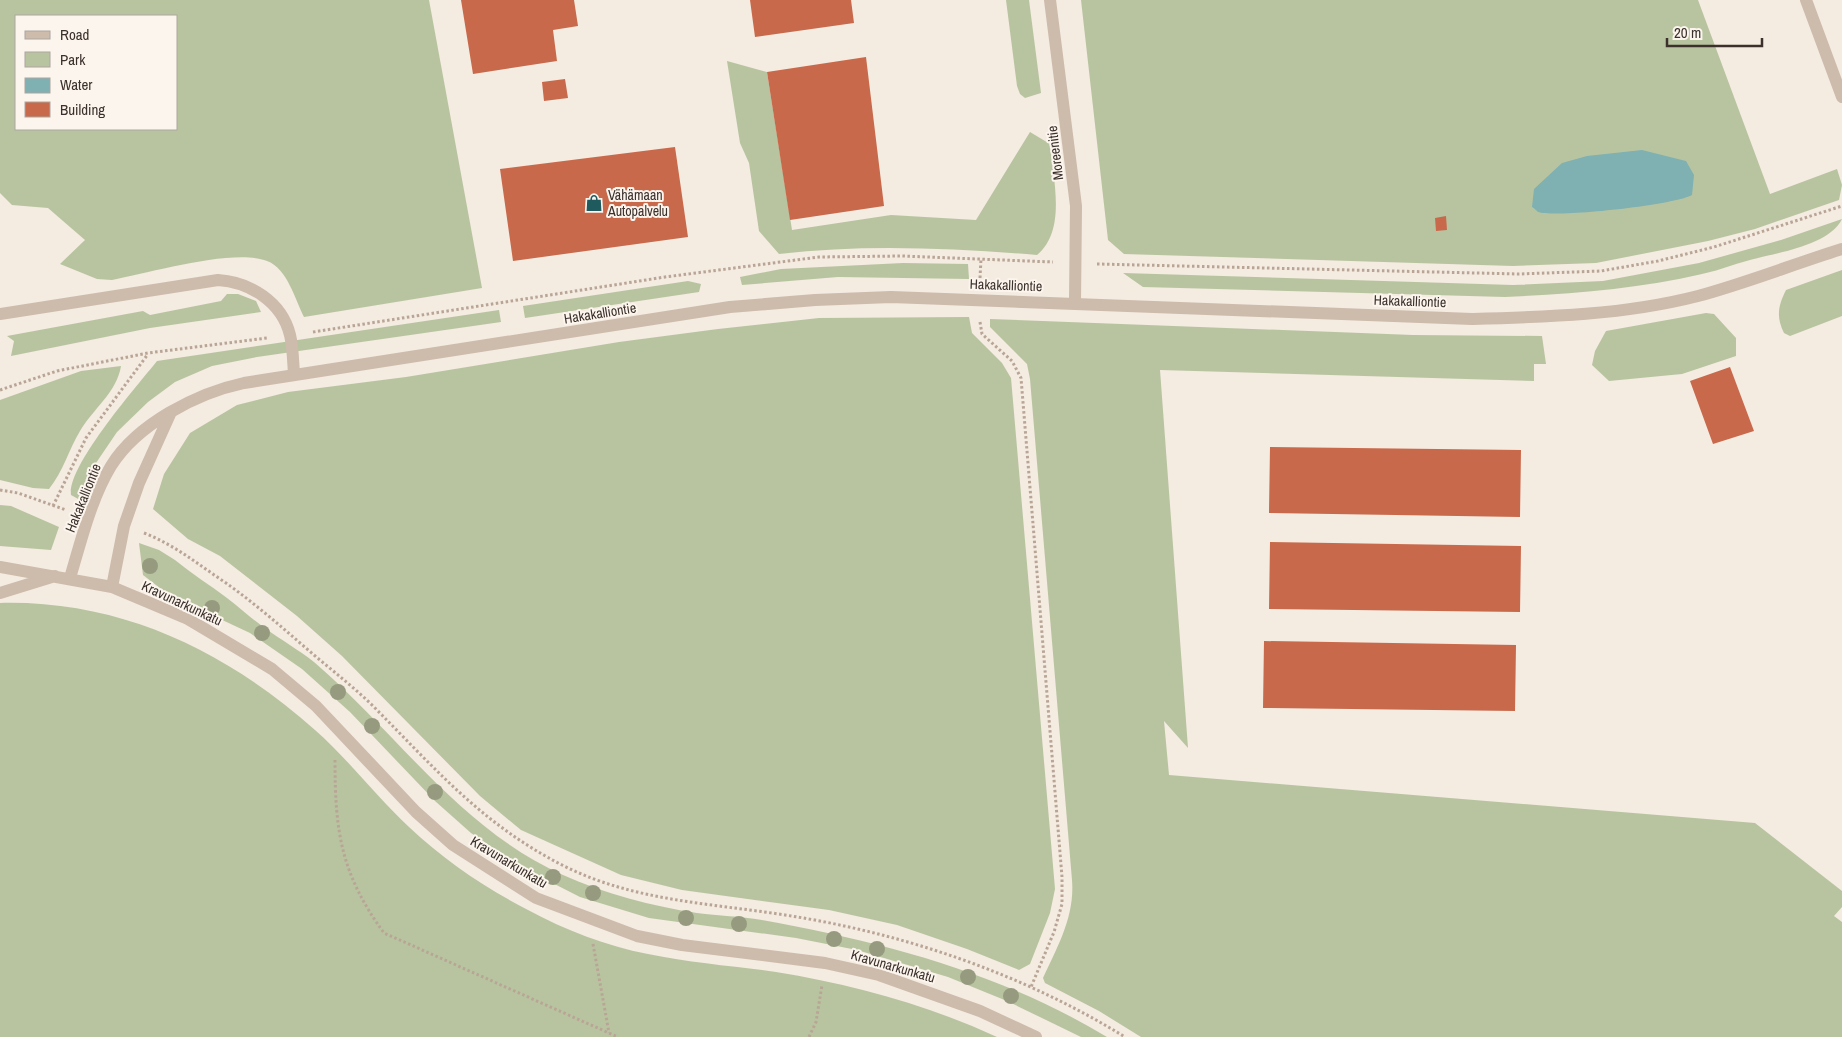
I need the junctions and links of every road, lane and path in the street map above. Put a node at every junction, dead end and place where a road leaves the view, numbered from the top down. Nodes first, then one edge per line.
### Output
1 (1050, 0) edge
2 (1806, 0) edge
3 (1842, 97) edge
4 (1842, 249) edge
5 (981, 259) dead end
6 (980, 300) junction
7 (1075, 303) junction
8 (0, 314) edge
9 (148, 353) dead end
10 (294, 374) junction
11 (172, 412) junction
12 (0, 490) edge
13 (53, 506) junction
14 (89, 516) junction
15 (124, 526) junction
16 (0, 566) edge
17 (63, 576) junction
18 (112, 587) junction
19 (0, 593) edge
20 (336, 727) junction
21 (588, 918) junction
22 (825, 963) junction
23 (1030, 988) junction
24 (609, 1034) junction
25 (618, 1037) edge
26 (809, 1037) edge
27 (1036, 1037) edge
28 (1125, 1037) edge

1 - 7 street, Moreenitie
2 - 3 street
4 - 7 street, Hakakalliontie
5 - 6 path
6 - 7 street, Hakakalliontie
6 - 10 street, Hakakalliontie
6 - 23 path
8 - 10 street
9 - 13 path
10 - 11 street, Hakakalliontie
11 - 14 street, Hakakalliontie
11 - 15 street
12 - 13 path
13 - 14 path
14 - 17 street, Hakakalliontie
15 - 18 street
15 - 23 path
16 - 17 street, Kravunarkunkatu
17 - 18 street, Kravunarkunkatu
17 - 19 street, Kravunarkunkatu
18 - 20 street, Kravunarkunkatu
20 - 21 street, Kravunarkunkatu
20 - 24 path
21 - 22 street, Kravunarkunkatu
21 - 24 path
22 - 26 path
22 - 27 street, Kravunarkunkatu
23 - 28 path
24 - 25 path

